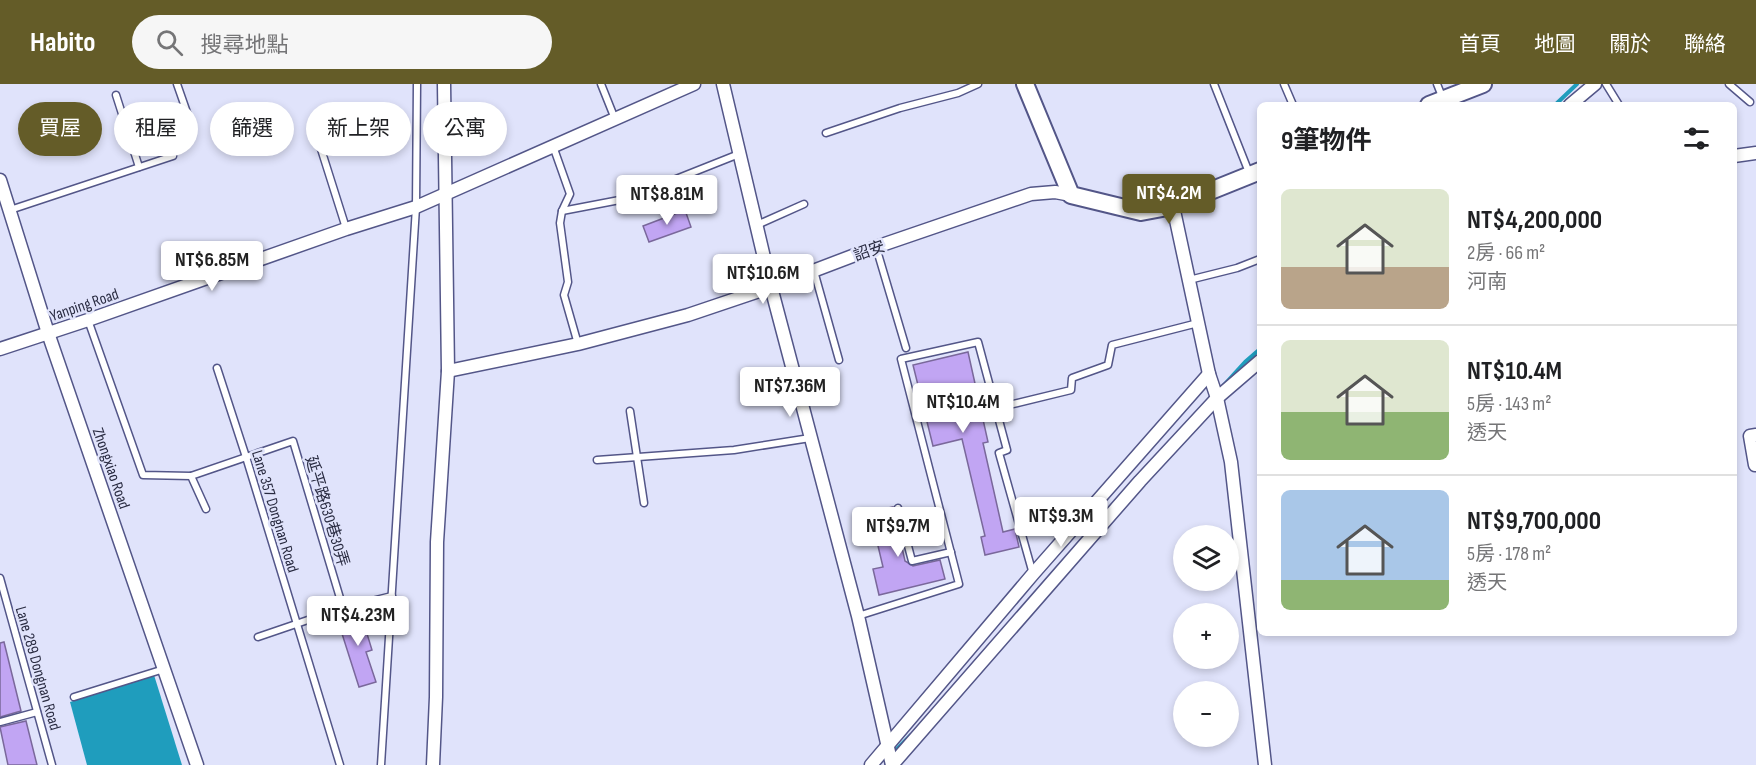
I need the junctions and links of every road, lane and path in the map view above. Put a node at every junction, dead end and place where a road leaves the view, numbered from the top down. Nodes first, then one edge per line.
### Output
1 (177, 84) edge
2 (417, 84) edge
3 (444, 84) edge
4 (601, 84) edge
5 (694, 84) edge
6 (723, 84) edge
7 (978, 84) edge
8 (1025, 84) edge
9 (1214, 84) edge
10 (1284, 84) edge
11 (1483, 84) edge
12 (1595, 84) edge
13 (1606, 84) edge
14 (1729, 84) edge
15 (116, 95) dead end
16 (1436, 96) edge
17 (183, 102) edge
18 (1292, 102) edge
19 (1574, 102) edge
20 (1617, 102) edge
21 (1750, 102) dead end
22 (615, 119) junction
23 (826, 133) dead end
24 (553, 146) junction
25 (1756, 153) edge
26 (740, 154) junction
27 (173, 156) dead end
28 (323, 156) edge
29 (1737, 156) edge
30 (139, 168) junction
31 (1255, 173) edge
32 (0, 180) edge
33 (656, 187) dead end
34 (445, 194) junction
35 (1071, 195) junction
36 (630, 198) dead end
37 (804, 204) dead end
38 (1173, 206) junction
39 (416, 207) junction
40 (10, 210) junction
41 (562, 211) junction
42 (756, 225) junction
43 (346, 229) junction
44 (876, 247) junction
45 (1257, 260) edge
46 (813, 271) junction
47 (1189, 280) junction
48 (771, 286) junction
49 (88, 320) junction
50 (1198, 322) junction
51 (48, 333) junction
52 (578, 344) junction
53 (906, 348) dead end
54 (0, 349) edge
55 (839, 360) dead end
56 (1257, 364) edge
57 (217, 368) dead end
58 (448, 371) junction
59 (1209, 374) junction
60 (1217, 398) junction
61 (1009, 405) dead end
62 (630, 411) dead end
63 (1756, 435) edge
64 (811, 438) junction
65 (246, 458) junction
66 (637, 458) junction
67 (597, 460) dead end
68 (1755, 465) edge
69 (191, 476) junction
70 (644, 503) dead end
71 (898, 508) dead end
72 (206, 509) dead end
73 (951, 552) junction
74 (1033, 574) junction
75 (0, 578) edge
76 (392, 596) junction
77 (343, 608) junction
78 (858, 616) junction
79 (297, 624) junction
80 (258, 637) dead end
81 (164, 669) junction
82 (74, 697) dead end
83 (37, 712) junction
84 (0, 722) edge
85 (888, 746) junction
86 (52, 765) edge
87 (197, 765) edge
88 (340, 765) edge
89 (381, 765) edge
90 (431, 765) edge
91 (871, 765) edge
92 (892, 765) edge
93 (1264, 765) edge

1 - 17 lane
2 - 39 lane
3 - 34 street
4 - 22 lane
5 - 22 street, Yanping Road
6 - 26 street
7 - 23 lane
8 - 35 street
9 - 31 lane
10 - 18 lane
11 - 16 street
12 - 19 street
13 - 20 lane
14 - 21 lane
15 - 30 lane
22 - 24 street, Yanping Road
24 - 34 street, Yanping Road
24 - 41 lane
25 - 29 street
26 - 33 lane
26 - 42 street
27 - 30 lane
28 - 43 lane
30 - 40 lane
31 - 38 street
32 - 40 street, Zhongxiao Road
34 - 39 street, Yanping Road
34 - 58 street
35 - 38 street
35 - 44 street, 詔安
36 - 41 lane
37 - 42 lane
38 - 47 street
39 - 43 street, Yanping Road
39 - 76 lane
40 - 51 street, Zhongxiao Road
41 - 52 lane
42 - 48 street
43 - 49 street, Yanping Road
44 - 46 street, 詔安
44 - 53 lane
45 - 47 lane
46 - 48 street, 詔安
46 - 55 lane
47 - 50 street
48 - 52 street, 詔安
48 - 64 street
49 - 51 street, Yanping Road
49 - 69 lane, 延平路630巷30弄
50 - 59 street
50 - 61 lane
51 - 54 street, Yanping Road
51 - 81 street, Zhongxiao Road
52 - 58 street, 詔安
56 - 60 street
57 - 65 lane, Lane 357 Dongnan Road
58 - 90 street
59 - 60 street
59 - 74 street
60 - 92 street
60 - 93 street
62 - 66 lane
63 - 68 street
64 - 66 lane
64 - 78 street
65 - 69 lane, 延平路630巷30弄
65 - 77 lane, 延平路630巷30弄
65 - 79 lane, Lane 357 Dongnan Road
66 - 67 lane
66 - 70 lane
69 - 72 lane
71 - 73 lane
73 - 74 lane
73 - 78 lane
74 - 85 street
75 - 83 lane, Lane 289 Dongnan Road
76 - 77 lane
76 - 89 lane
77 - 79 lane
78 - 85 street
79 - 80 lane
79 - 88 lane, Lane 357 Dongnan Road
81 - 82 lane
81 - 87 street, Zhongxiao Road
83 - 84 lane
83 - 86 lane, Lane 289 Dongnan Road
85 - 91 street
85 - 92 street

